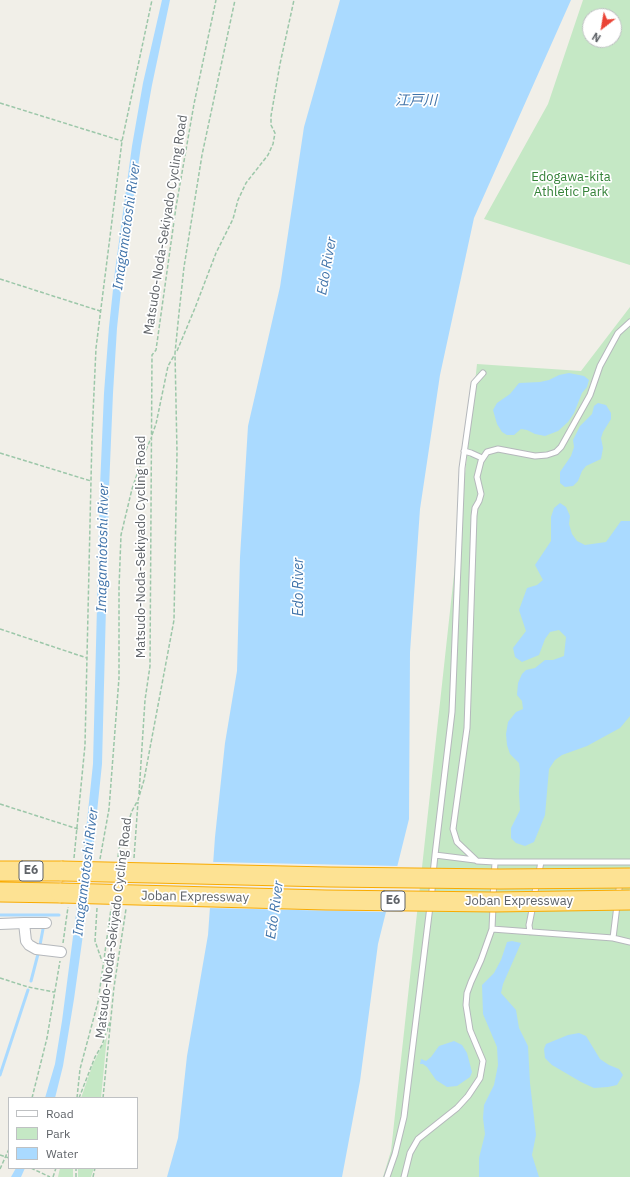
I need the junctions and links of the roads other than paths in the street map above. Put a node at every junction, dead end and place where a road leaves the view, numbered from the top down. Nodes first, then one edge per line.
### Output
1 (630, 322) edge
2 (483, 373) dead end
3 (464, 451) junction
4 (482, 458) junction
5 (435, 855) junction
6 (477, 861) junction
7 (495, 862) junction
8 (541, 862) junction
9 (630, 862) edge
10 (0, 870) edge
11 (626, 870) edge
12 (0, 894) edge
13 (630, 900) edge
14 (24, 923) junction
15 (46, 923) dead end
16 (0, 924) edge
17 (492, 929) junction
18 (530, 932) junction
19 (613, 938) junction
20 (630, 942) edge
21 (61, 952) road end
22 (387, 1177) edge
23 (404, 1177) edge

1 - 4 lane
2 - 3 lane
3 - 4 lane
3 - 5 lane
4 - 6 lane
5 - 6 lane
5 - 22 lane
6 - 7 lane
7 - 8 lane
7 - 17 lane
8 - 11 lane
8 - 18 lane
9 - 11 lane
10 - 11 highway, Joban Expressway / E6, bridge
11 - 19 lane
12 - 13 highway, Joban Expressway / E6, bridge
14 - 15 street
14 - 16 street
14 - 21 street
17 - 18 lane
17 - 23 lane
18 - 19 lane
19 - 20 lane

